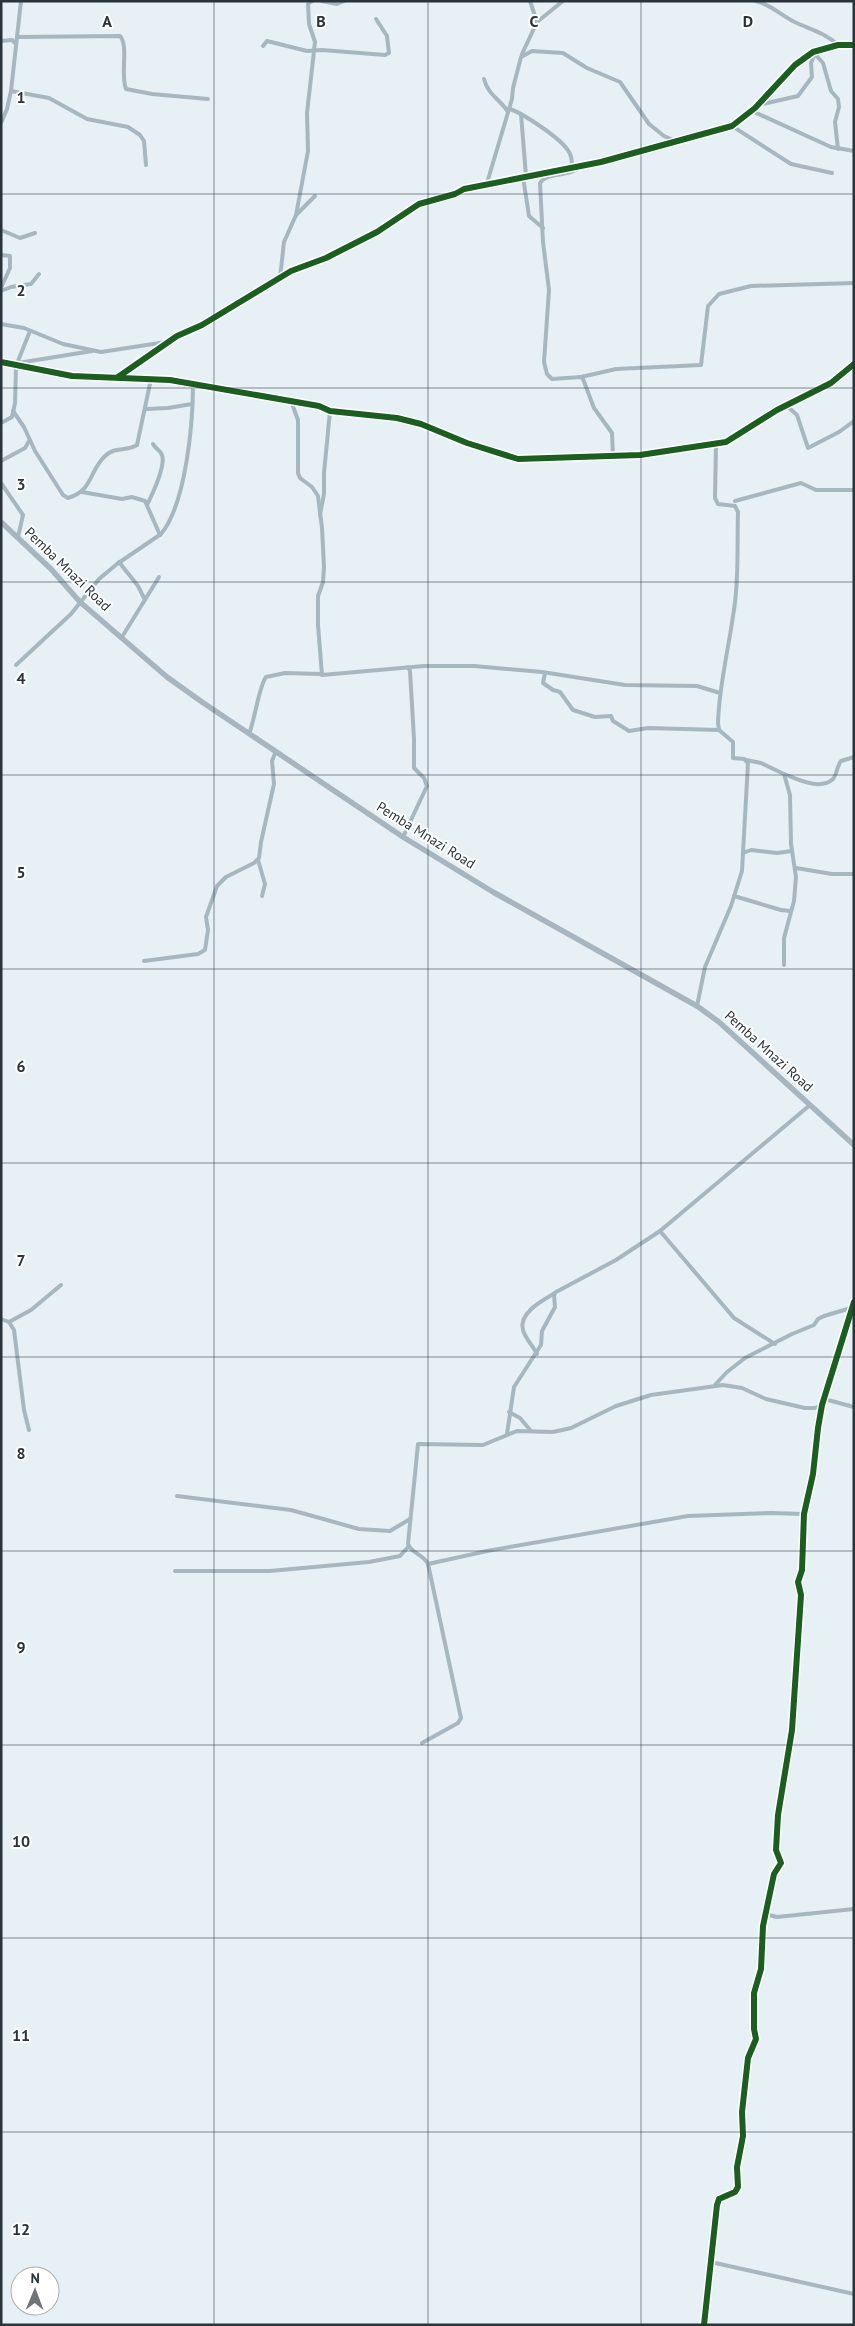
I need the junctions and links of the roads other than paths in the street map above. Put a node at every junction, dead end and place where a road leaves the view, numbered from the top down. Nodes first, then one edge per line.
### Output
1 (21, 1) edge
2 (312, 1) edge
3 (322, 1) edge
4 (344, 1) edge
5 (530, 1) edge
6 (563, 1) edge
7 (756, 1) edge
8 (376, 18) dead end
9 (538, 22) junction
10 (18, 37) junction
11 (1, 41) edge
12 (16, 44) junction
13 (838, 44) junction
14 (854, 45) edge
15 (263, 46) dead end
16 (315, 51) junction
17 (814, 52) junction
18 (522, 56) junction
19 (484, 79) dead end
20 (11, 91) junction
21 (208, 99) dead end
22 (758, 105) junction
23 (509, 110) junction
24 (752, 111) junction
25 (520, 113) junction
26 (1, 123) edge
27 (732, 126) junction
28 (677, 140) junction
29 (838, 149) junction
30 (854, 151) edge
31 (146, 165) dead end
32 (583, 165) junction
33 (572, 167) junction
34 (832, 174) dead end
35 (524, 176) junction
36 (487, 184) junction
37 (315, 196) dead end
38 (296, 216) junction
39 (543, 228) junction
40 (1, 230) edge
41 (35, 233) dead end
42 (1, 254) edge
43 (38, 274) dead end
44 (280, 278) junction
45 (854, 283) edge
46 (1, 290) edge
47 (1, 324) edge
48 (30, 331) junction
49 (168, 342) junction
50 (94, 351) junction
51 (1, 362) edge
52 (17, 364) junction
53 (854, 364) edge
54 (118, 377) junction
55 (581, 377) junction
56 (151, 379) junction
57 (194, 384) junction
58 (291, 401) junction
59 (192, 404) junction
60 (788, 407) junction
61 (146, 409) junction
62 (13, 411) junction
63 (330, 411) junction
64 (854, 421) edge
65 (1, 423) edge
66 (29, 441) junction
67 (153, 444) dead end
68 (716, 444) junction
69 (613, 456) junction
70 (1, 461) edge
71 (1, 483) edge
72 (854, 490) edge
73 (82, 492) junction
74 (735, 502) dead end
75 (148, 504) junction
76 (320, 516) junction
77 (1, 522) edge
78 (160, 535) junction
79 (18, 537) junction
80 (119, 562) junction
81 (159, 577) dead end
82 (145, 600) junction
83 (80, 602) junction
84 (122, 637) junction
85 (16, 665) dead end
86 (408, 667) junction
87 (545, 673) junction
88 (321, 674) junction
89 (720, 693) junction
90 (719, 730) junction
91 (249, 735) junction
92 (276, 751) junction
93 (854, 757) edge
94 (743, 760) junction
95 (784, 774) junction
96 (403, 838) junction
97 (792, 851) junction
98 (743, 853) junction
99 (258, 860) junction
100 (796, 868) junction
101 (854, 874) edge
102 (262, 896) dead end
103 (734, 896) junction
104 (791, 911) junction
105 (144, 961) dead end
106 (784, 965) dead end
107 (696, 1006) junction
108 (810, 1105) junction
109 (854, 1145) edge
110 (660, 1231) junction
111 (61, 1285) dead end
112 (555, 1293) junction
113 (854, 1302) edge
114 (851, 1308) junction
115 (1, 1319) edge
116 (9, 1322) junction
117 (775, 1344) junction
118 (536, 1354) junction
119 (715, 1386) junction
120 (824, 1399) junction
121 (822, 1405) junction
122 (854, 1407) edge
123 (509, 1412) junction
124 (29, 1430) dead end
125 (531, 1431) junction
126 (507, 1434) junction
127 (177, 1496) dead end
128 (804, 1514) junction
129 (410, 1519) junction
130 (409, 1546) junction
131 (428, 1564) junction
132 (175, 1571) dead end
133 (422, 1743) dead end
134 (854, 1909) edge
135 (766, 1911) junction
136 (711, 2262) junction
137 (854, 2294) edge
138 (704, 2325) edge

1 - 10 street
2 - 16 street
3 - 4 street
5 - 9 street
6 - 9 street
7 - 13 street
8 - 16 street
9 - 18 street
10 - 12 street
10 - 21 street
11 - 12 street
12 - 20 street
13 - 14 street
13 - 17 street
15 - 16 street
16 - 38 street
17 - 22 street
17 - 22 street
17 - 29 street
18 - 23 street
18 - 28 street
19 - 23 street
20 - 26 street
20 - 31 street
22 - 24 street
23 - 25 street
23 - 36 street
24 - 27 street
24 - 29 street
25 - 33 street
25 - 35 street
27 - 28 street
27 - 34 street
28 - 32 street
29 - 30 street
32 - 33 street
32 - 39 street
33 - 35 street
35 - 36 street
35 - 39 street
36 - 44 street
37 - 38 street
38 - 44 street
39 - 55 street
40 - 41 street
42 - 46 street
43 - 46 street
44 - 49 street
45 - 55 street
47 - 48 street
48 - 50 street
48 - 52 street
49 - 50 street
49 - 54 street
50 - 52 street
51 - 52 street
52 - 54 street
52 - 62 street
53 - 60 street
54 - 56 street
55 - 69 street
56 - 57 street
56 - 61 street
57 - 58 street
57 - 59 street
58 - 63 street
58 - 76 street
59 - 61 street
59 - 78 street
60 - 64 street
60 - 68 street
61 - 73 street
62 - 65 street
62 - 66 street
63 - 69 street
63 - 76 street
66 - 70 street
66 - 73 street
67 - 75 street
68 - 69 street
68 - 89 street
71 - 79 street
72 - 74 street
73 - 75 street
75 - 78 street
76 - 88 street
77 - 79 main road, Pemba Mnazi Road
78 - 80 street
79 - 83 main road, Pemba Mnazi Road
80 - 82 street
80 - 83 street
81 - 82 street
82 - 84 street
83 - 84 main road, Pemba Mnazi Road
83 - 85 street
84 - 91 main road, Pemba Mnazi Road
86 - 87 street
86 - 88 street
86 - 96 street
87 - 89 street
87 - 90 street
88 - 91 street
89 - 90 street
90 - 94 street
91 - 92 main road, Pemba Mnazi Road
92 - 96 main road, Pemba Mnazi Road
92 - 99 street
93 - 95 street
94 - 95 street
94 - 98 street
95 - 97 street
96 - 107 main road, Pemba Mnazi Road
97 - 98 street
97 - 100 street
98 - 103 street
99 - 102 street
99 - 105 street
100 - 101 street
100 - 104 street
103 - 104 street
103 - 107 street
104 - 106 street
107 - 108 main road, Pemba Mnazi Road
108 - 109 main road, Pemba Mnazi Road
108 - 110 street
110 - 112 street
110 - 117 street
111 - 116 street
112 - 118 street
112 - 118 street
113 - 114 street
114 - 117 street
114 - 120 street
115 - 116 street
116 - 124 street
117 - 119 street
118 - 123 street
119 - 121 street
119 - 125 street
120 - 121 street
120 - 122 street
121 - 128 street
123 - 125 street
123 - 126 street
125 - 126 street
126 - 129 street
127 - 129 street
128 - 131 street
128 - 135 street
129 - 130 street
130 - 131 street
130 - 132 street
131 - 133 street
134 - 135 street
135 - 136 street
136 - 137 street
136 - 138 street

